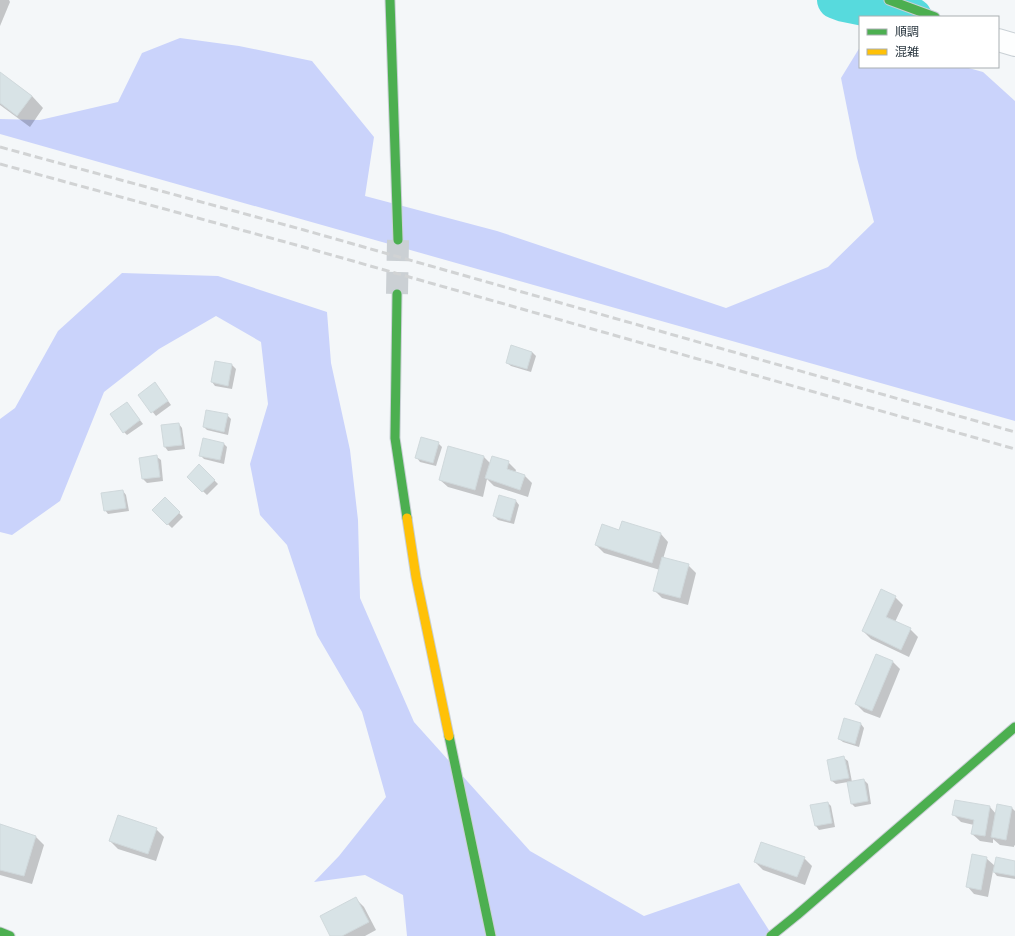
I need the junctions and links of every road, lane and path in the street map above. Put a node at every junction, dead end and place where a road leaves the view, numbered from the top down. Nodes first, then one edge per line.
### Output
1 (390, 0) edge
2 (889, 0) edge
3 (933, 16) edge
4 (999, 40) edge
5 (1015, 44) edge
6 (398, 240) tunnel mouth
7 (396, 294) tunnel mouth
8 (1015, 727) edge
9 (0, 932) edge
10 (10, 936) edge
11 (490, 936) edge
12 (771, 936) edge

1 - 6 street
2 - 3 street
4 - 5 street
7 - 11 street
8 - 12 street
9 - 10 street

